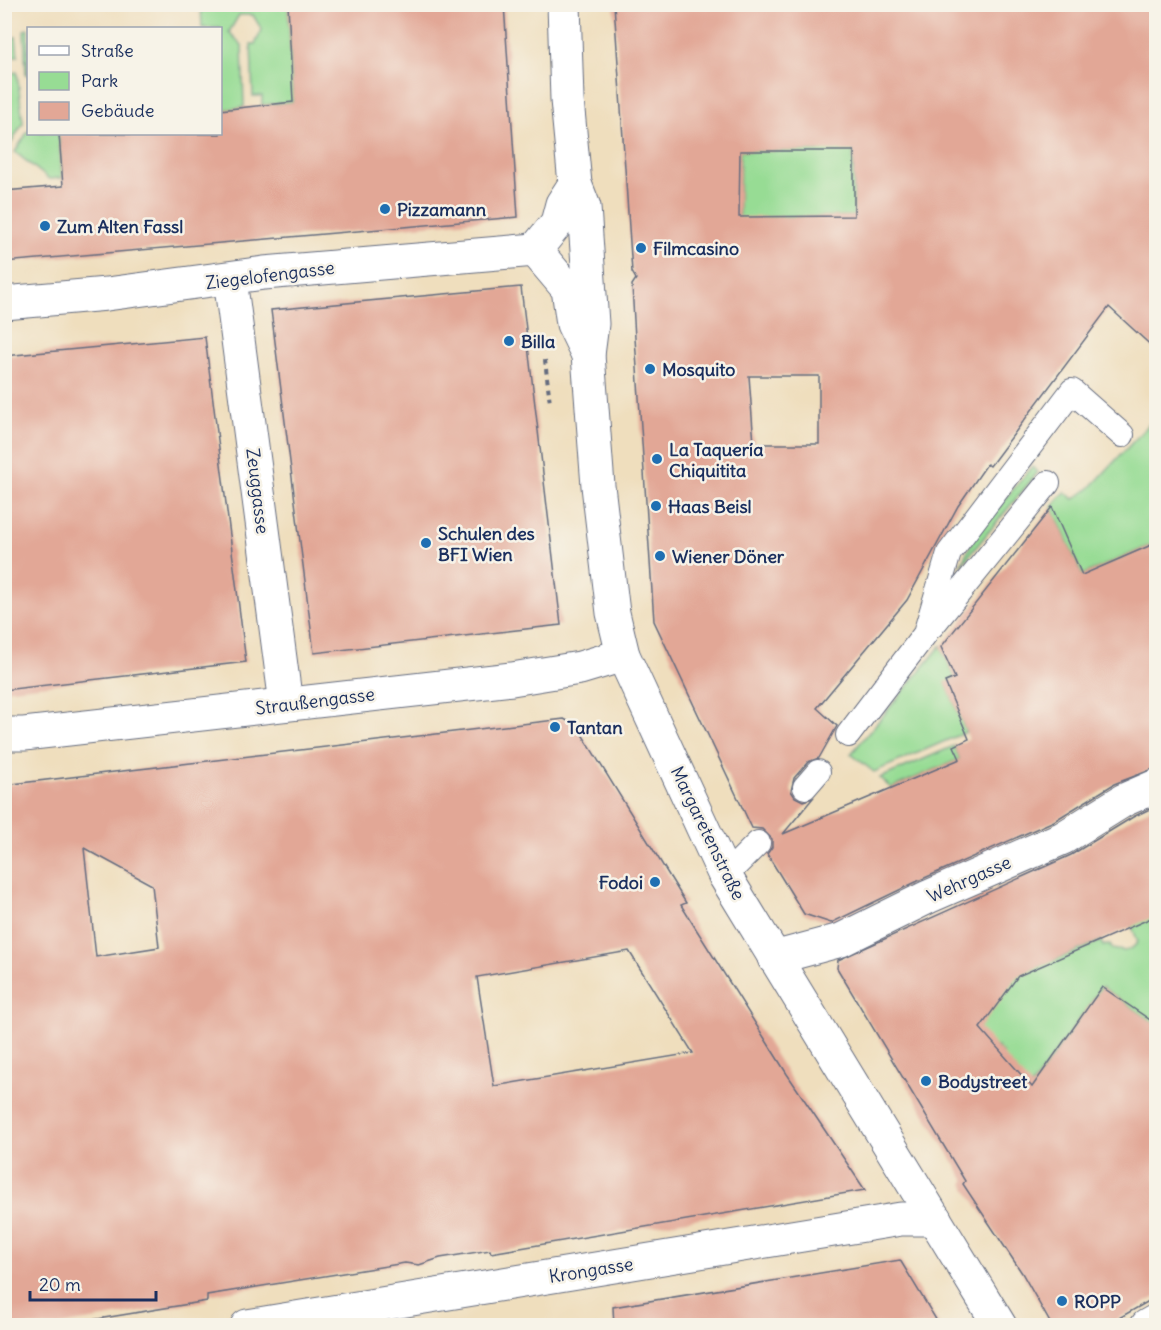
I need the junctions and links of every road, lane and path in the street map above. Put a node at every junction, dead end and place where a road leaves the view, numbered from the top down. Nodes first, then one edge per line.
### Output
1 (564, 4) edge
2 (575, 184) junction
3 (535, 250) junction
4 (230, 279) junction
5 (4, 303) edge
6 (588, 355) junction
7 (1122, 435) dead end
8 (1048, 483) dead end
9 (925, 634) junction
10 (623, 655) junction
11 (286, 704) junction
12 (4, 734) edge
13 (848, 735) dead end
14 (1156, 786) edge
15 (758, 843) dead end
16 (725, 876) junction
17 (774, 958) junction
18 (935, 1219) junction
19 (1156, 1321) edge
20 (247, 1326) edge
21 (1000, 1326) edge
22 (1147, 1326) edge

1 - 2 street, Margaretenstraße
2 - 3 street
2 - 6 street, Margaretenstraße
3 - 4 street, Ziegelofengasse
3 - 6 street, Margaretenstraße
4 - 5 street, Ziegelofengasse
4 - 11 street, Zeuggasse
6 - 10 street, Margaretenstraße
7 - 9 lane
8 - 9 lane
9 - 13 lane
10 - 11 street, Straußengasse
10 - 16 street, Margaretenstraße
11 - 12 street, Straußengasse
14 - 17 street, Wehrgasse
15 - 16 lane
16 - 17 street, Margaretenstraße
17 - 18 street, Margaretenstraße
18 - 20 street, Krongasse
18 - 21 street, Margaretenstraße
19 - 22 street

